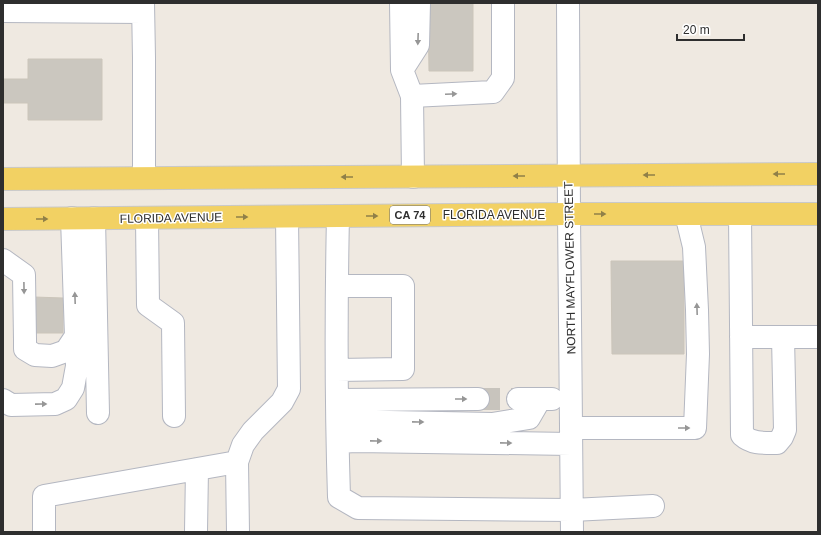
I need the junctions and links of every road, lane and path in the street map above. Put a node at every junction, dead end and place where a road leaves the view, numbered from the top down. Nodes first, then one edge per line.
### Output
1 (401, 3) edge
2 (419, 3) edge
3 (503, 3) edge
4 (568, 3) edge
5 (143, 7) edge
6 (3, 11) edge
7 (402, 70) junction
8 (412, 96) junction
9 (818, 174) edge
10 (569, 175) junction
11 (413, 177) junction
12 (144, 178) junction
13 (3, 179) edge
14 (569, 214) junction
15 (686, 214) junction
16 (740, 214) junction
17 (818, 214) edge
18 (287, 216) junction
19 (338, 216) junction
20 (72, 218) junction
21 (94, 218) junction
22 (147, 218) junction
23 (3, 219) edge
24 (3, 260) edge
25 (337, 286) junction
26 (76, 336) junction
27 (741, 337) junction
28 (783, 337) junction
29 (818, 337) edge
30 (337, 370) junction
31 (478, 399) tunnel mouth
32 (518, 399) tunnel mouth
33 (540, 399) junction
34 (571, 399) junction
35 (3, 400) edge
36 (338, 410) junction
37 (98, 413) dead end
38 (174, 416) dead end
39 (571, 436) junction
40 (338, 442) junction
41 (237, 462) junction
42 (197, 469) junction
43 (653, 506) dead end
44 (572, 510) junction
45 (44, 532) edge
46 (196, 532) edge
47 (238, 532) edge
48 (572, 532) edge

1 - 7 street
2 -> 7 street
8 -> 3 street
4 - 10 street, NORTH MAYFLOWER STREET
5 - 6 street
5 - 12 street
7 - 8 street
8 - 11 street
9 -> 10 main road
10 -> 11 main road
10 - 14 street, NORTH MAYFLOWER STREET
11 -> 12 main road
12 - 13 main road
14 -> 15 main road, FLORIDA AVENUE / CA 74
19 -> 14 main road, FLORIDA AVENUE / CA 74
14 - 34 street, NORTH MAYFLOWER STREET
15 - 16 main road, FLORIDA AVENUE / CA 74
39 -> 15 street
16 - 17 main road, FLORIDA AVENUE / CA 74
16 - 27 street
18 - 19 main road, FLORIDA AVENUE / CA 74
22 -> 18 main road, FLORIDA AVENUE / CA 74
18 - 41 street
19 - 25 street
20 - 21 main road, FLORIDA AVENUE / CA 74
23 -> 20 main road, FLORIDA AVENUE / CA 74
26 -> 20 street
21 - 22 main road, FLORIDA AVENUE / CA 74
21 - 37 street
22 - 38 street
24 -> 26 street
25 - 30 street
25 - 30 street
35 -> 26 street
27 - 28 street
27 - 28 street
28 - 29 street
30 - 36 street
36 -> 31 street
32 - 33 street
33 - 34 street
36 -> 33 street
34 - 39 street, NORTH MAYFLOWER STREET
36 - 40 street
40 -> 39 street
39 - 44 street, NORTH MAYFLOWER STREET
40 - 44 street
41 - 42 street
41 - 47 street
42 - 45 street
42 - 46 street
43 - 44 street
44 - 48 street, NORTH MAYFLOWER STREET

